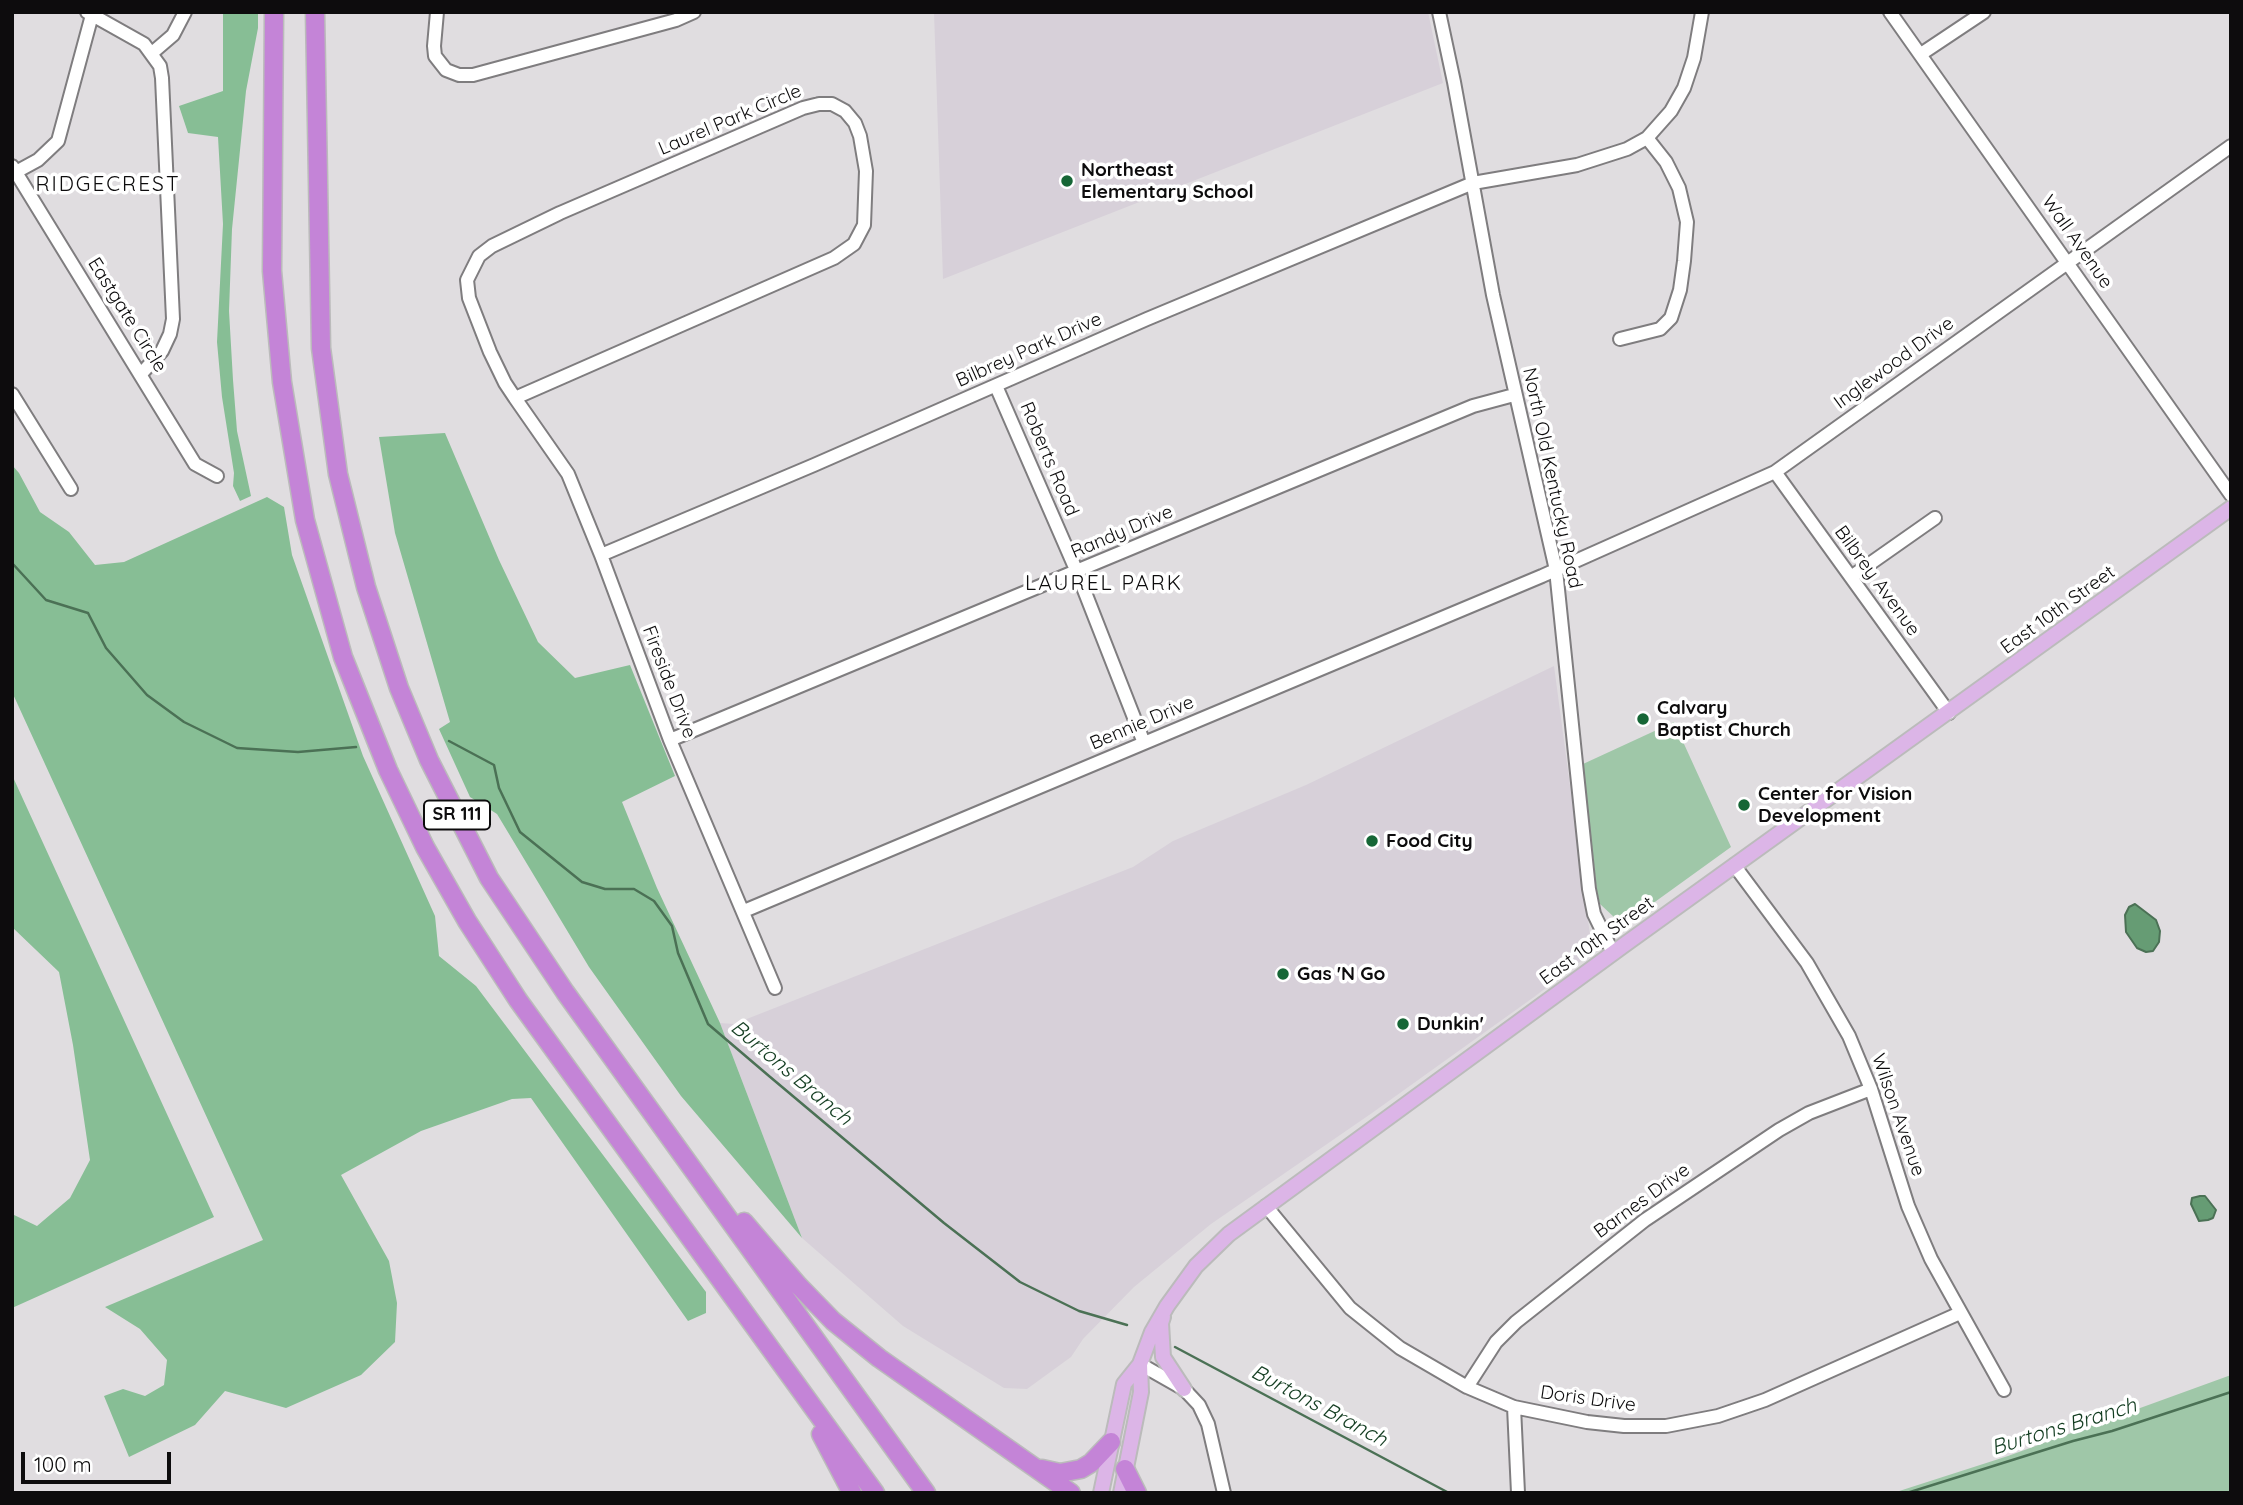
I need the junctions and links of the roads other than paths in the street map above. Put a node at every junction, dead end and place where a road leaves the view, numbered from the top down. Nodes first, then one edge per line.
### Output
1 (185, 12) edge
2 (274, 12) edge
3 (315, 12) edge
4 (437, 12) edge
5 (694, 12) edge
6 (1440, 12) edge
7 (1702, 12) edge
8 (1890, 12) edge
9 (1984, 12) edge
10 (89, 14) edge
11 (152, 53) junction
12 (1921, 54) junction
13 (1647, 138) junction
14 (2231, 146) edge
15 (14, 169) edge
16 (1473, 183) junction
17 (2068, 262) junction
18 (1620, 339) dead end
19 (141, 374) junction
20 (996, 386) junction
21 (12, 394) edge
22 (1514, 395) junction
23 (515, 398) junction
24 (1775, 472) junction
25 (216, 476) dead end
26 (71, 489) dead end
27 (2231, 495) edge
28 (2231, 509) edge
29 (1935, 518) dead end
30 (601, 555) junction
31 (1556, 570) junction
32 (1077, 572) junction
33 (1851, 577) junction
34 (1949, 713) junction
35 (670, 740) junction
36 (1144, 743) junction
37 (1734, 865) junction
38 (744, 911) junction
39 (1613, 953) junction
40 (775, 988) dead end
41 (1871, 1088) junction
42 (676, 1146) junction
43 (1266, 1206) junction
44 (721, 1279) junction
45 (1167, 1306) junction
46 (1960, 1313) junction
47 (1140, 1364) junction
48 (1467, 1387) junction
49 (1184, 1390) junction
50 (2004, 1390) dead end
51 (1514, 1407) junction
52 (1111, 1442) junction
53 (1036, 1467) junction
54 (1125, 1469) junction
55 (852, 1493) edge
56 (876, 1493) edge
57 (926, 1493) edge
58 (1071, 1493) edge
59 (1101, 1493) edge
60 (1121, 1493) edge
61 (1137, 1493) edge
62 (1224, 1493) edge
63 (1518, 1493) edge

1 - 11 street
2 - 44 highway, SR 111
3 - 42 highway, SR 111
4 - 5 street
6 - 16 street, North Old Kentucky Road
7 - 13 street
8 - 12 street, Wall Avenue
9 - 12 street
10 - 11 street
10 - 15 street
11 - 19 street
12 - 17 street, Wall Avenue
13 - 16 street, Bilbrey Park Drive
13 - 18 street
14 - 17 street, Inglewood Drive
15 - 19 street, Eastgate Circle
16 - 20 street, Bilbrey Park Drive
16 - 22 street, North Old Kentucky Road
17 - 24 street, Inglewood Drive
17 - 27 street, Wall Avenue
19 - 25 street, Eastgate Circle
20 - 30 street, Bilbrey Park Drive
20 - 32 street, Roberts Road
21 - 26 street
22 - 31 street, North Old Kentucky Road
22 - 32 street, Randy Drive
23 - 23 street, Laurel Park Circle
23 - 30 street, Fireside Drive
24 - 31 street, Inglewood Drive
24 - 33 street, Bilbrey Avenue
28 - 34 main road, East 10th Street
29 - 33 street
30 - 35 street, Fireside Drive
31 - 36 street, Bennie Drive
31 - 39 street, North Old Kentucky Road
32 - 35 street, Randy Drive
32 - 36 street, Roberts Road
33 - 34 street, Bilbrey Avenue
34 - 37 main road, East 10th Street
35 - 38 street, Fireside Drive
36 - 38 street, Bennie Drive
37 - 39 main road, East 10th Street
37 - 41 street, Wilson Avenue
38 - 40 street, Fireside Drive
39 - 43 main road, East 10th Street
41 - 46 street, Wilson Avenue
41 - 48 street, Barnes Drive
42 - 53 highway
42 - 57 highway, SR 111
43 - 45 main road, East 10th Street
43 - 48 street, Doris Drive
44 - 55 highway
44 - 56 highway, SR 111
45 - 47 main road, East 10th Street
45 - 49 main road
46 - 50 street, Wilson Avenue
46 - 51 street, Doris Drive
47 - 49 street
47 - 52 main road, East 10th Street
47 - 54 main road
48 - 51 street, Doris Drive
49 - 62 street
51 - 63 street
52 - 53 highway
52 - 59 main road, East 10th Street
53 - 58 highway
54 - 60 main road
54 - 61 highway

